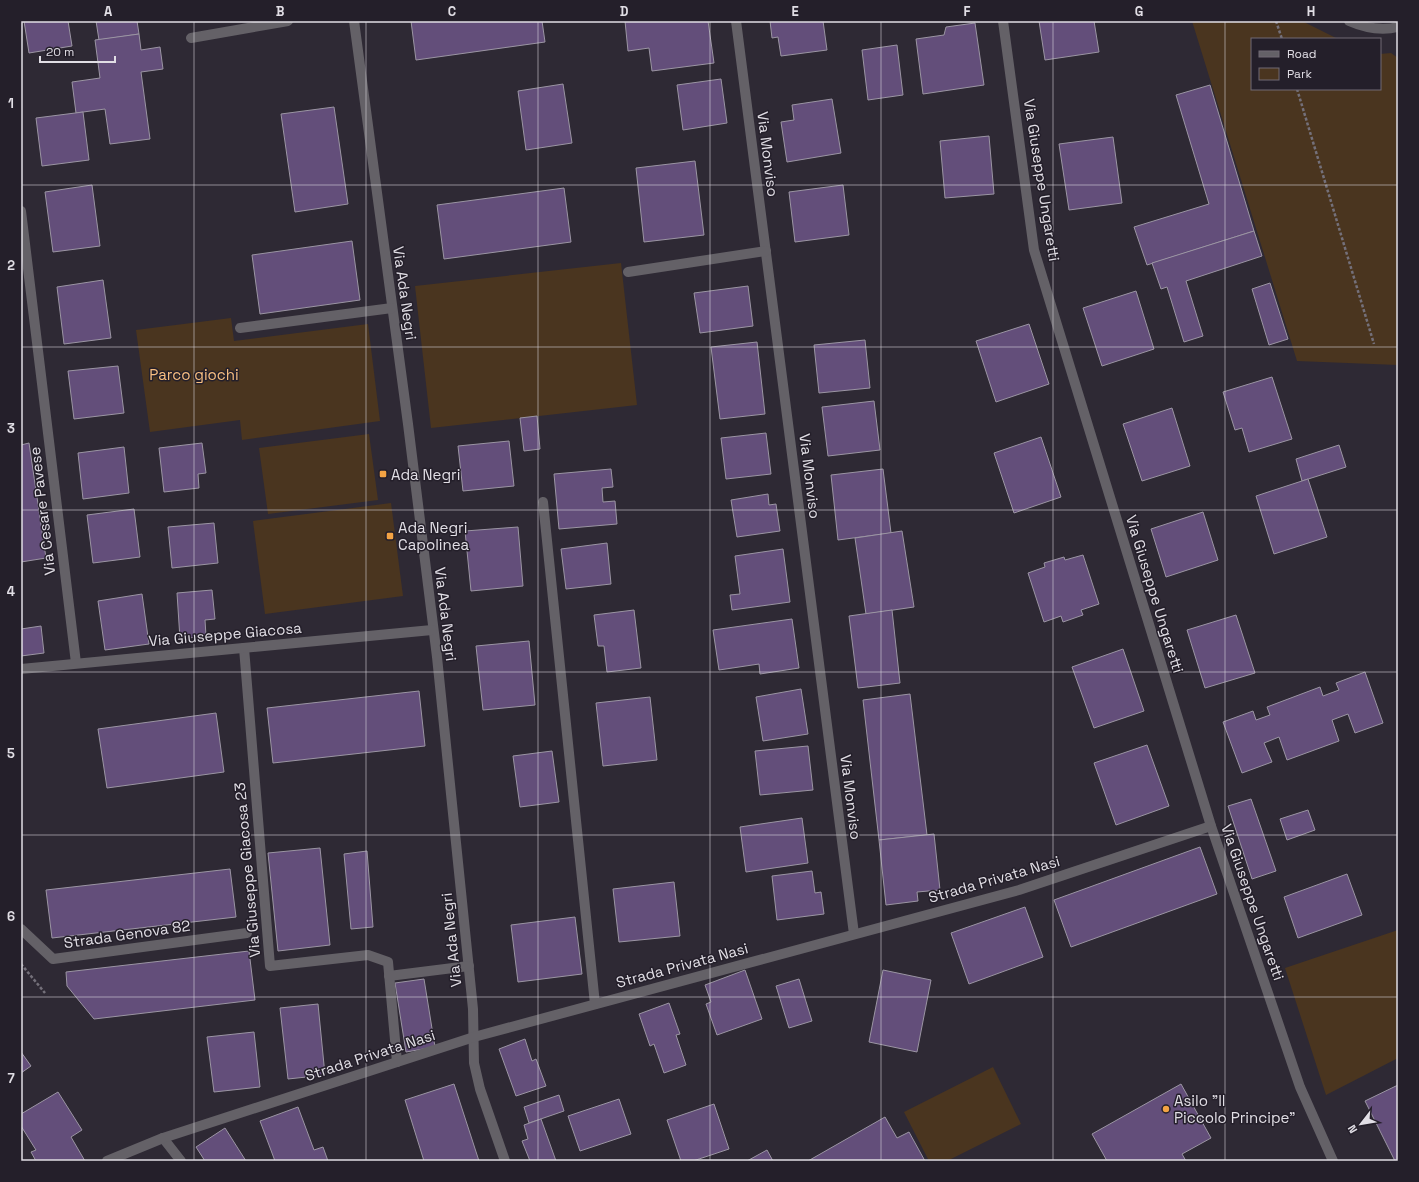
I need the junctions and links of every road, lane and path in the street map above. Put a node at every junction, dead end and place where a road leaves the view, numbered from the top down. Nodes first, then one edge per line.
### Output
1 (288, 21) edge
2 (354, 21) edge
3 (736, 21) edge
4 (1003, 21) edge
5 (1276, 21) edge
6 (1349, 21) edge
7 (1398, 26) edge
8 (191, 38) dead end
9 (1282, 38) edge
10 (1297, 90) edge
11 (21, 211) edge
12 (766, 251) junction
13 (628, 272) dead end
14 (392, 308) junction
15 (240, 328) dead end
16 (1374, 344) dead end
17 (543, 502) dead end
18 (432, 630) junction
19 (244, 648) junction
20 (76, 663) junction
21 (21, 669) edge
22 (1211, 826) junction
23 (21, 929) edge
24 (247, 933) dead end
25 (854, 934) junction
26 (21, 964) edge
27 (469, 966) junction
28 (389, 976) junction
29 (45, 993) dead end
30 (595, 1004) junction
31 (474, 1037) junction
32 (396, 1062) junction
33 (163, 1138) junction
34 (107, 1161) edge
35 (181, 1161) edge
36 (505, 1161) edge
37 (1333, 1161) edge

1 - 8 street
2 - 14 street, Via Ada Negri
3 - 12 street, Via Monviso
4 - 22 street, Via Giuseppe Ungaretti
5 - 9 path
6 - 7 street
10 - 16 path
11 - 20 street, Via Cesare Pavese
12 - 13 street
12 - 25 street, Via Monviso
14 - 15 street
14 - 18 street, Via Ada Negri
17 - 30 street
18 - 19 street, Via Giuseppe Giacosa
18 - 27 street, Via Ada Negri
19 - 20 street, Via Giuseppe Giacosa
19 - 28 street, Via Giuseppe Giacosa 23
20 - 21 street, Via Giuseppe Giacosa
22 - 25 street, Strada Privata Nasi
22 - 37 street, Via Giuseppe Ungaretti
23 - 24 street, Strada Genova 82
25 - 30 street, Strada Privata Nasi
26 - 29 path
27 - 28 street
27 - 31 street, Via Ada Negri
28 - 32 street, Via Giuseppe Giacosa 23
30 - 31 street, Strada Privata Nasi
31 - 32 street, Strada Privata Nasi
31 - 36 street, Via Ada Negri
32 - 33 street, Strada Privata Nasi
33 - 34 street, Strada Privata Nasi
33 - 35 street

